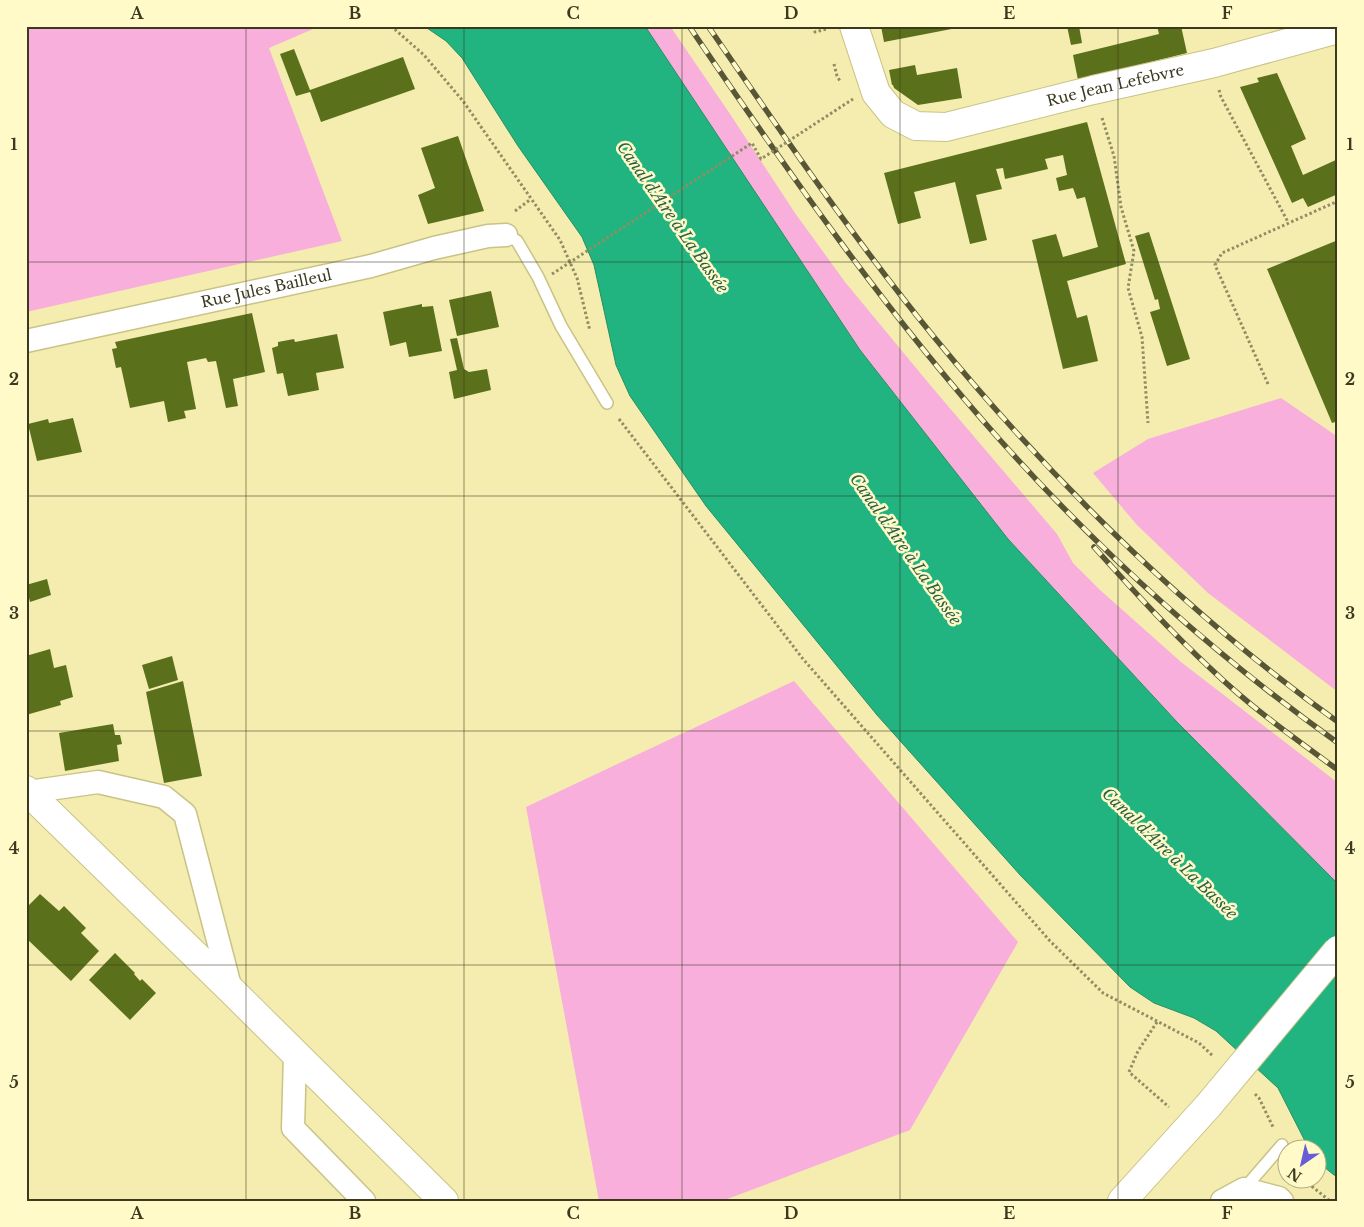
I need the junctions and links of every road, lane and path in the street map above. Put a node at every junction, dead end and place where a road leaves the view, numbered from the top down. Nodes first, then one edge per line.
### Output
1 (392, 26) edge
2 (854, 26) edge
3 (1338, 28) edge
4 (1214, 63) junction
5 (1093, 90) junction
6 (853, 99) dead end
7 (1338, 201) edge
8 (1288, 222) junction
9 (506, 235) joint
10 (552, 274) dead end
11 (591, 336) dead end
12 (26, 341) edge
13 (1268, 384) dead end
14 (607, 402) joint
15 (1148, 423) dead end
16 (27, 791) edge
17 (1338, 950) edge
18 (231, 990) junction
19 (1157, 1022) junction
20 (295, 1055) junction
21 (1219, 1062) dead end
22 (1252, 1092) dead end
23 (1190, 1126) junction
24 (1279, 1140) edge
25 (1276, 1153) edge
26 (1244, 1189) junction
27 (1316, 1190) edge
28 (364, 1201) edge
29 (444, 1201) edge
30 (1122, 1201) edge
31 (1222, 1201) edge
32 (1282, 1201) edge
33 (1330, 1201) edge

1 - 11 path
2 - 5 street, Rue Jean Lefebvre
3 - 4 street, Rue Jean Lefebvre
4 - 5 street, Rue Jean Lefebvre
4 - 8 path
5 - 15 path
6 - 10 path, bridge
7 - 8 path
8 - 13 path
9 - 12 street, Rue Jules Bailleul
9 - 14 lane
14 - 19 path
16 - 18 street
16 - 18 street
17 - 23 street, bridge
18 - 20 street
19 - 21 path
19 - 23 path
20 - 28 street
20 - 29 street
22 - 24 path
23 - 30 street
25 - 26 lane
26 - 31 street
26 - 32 street
27 - 33 path

